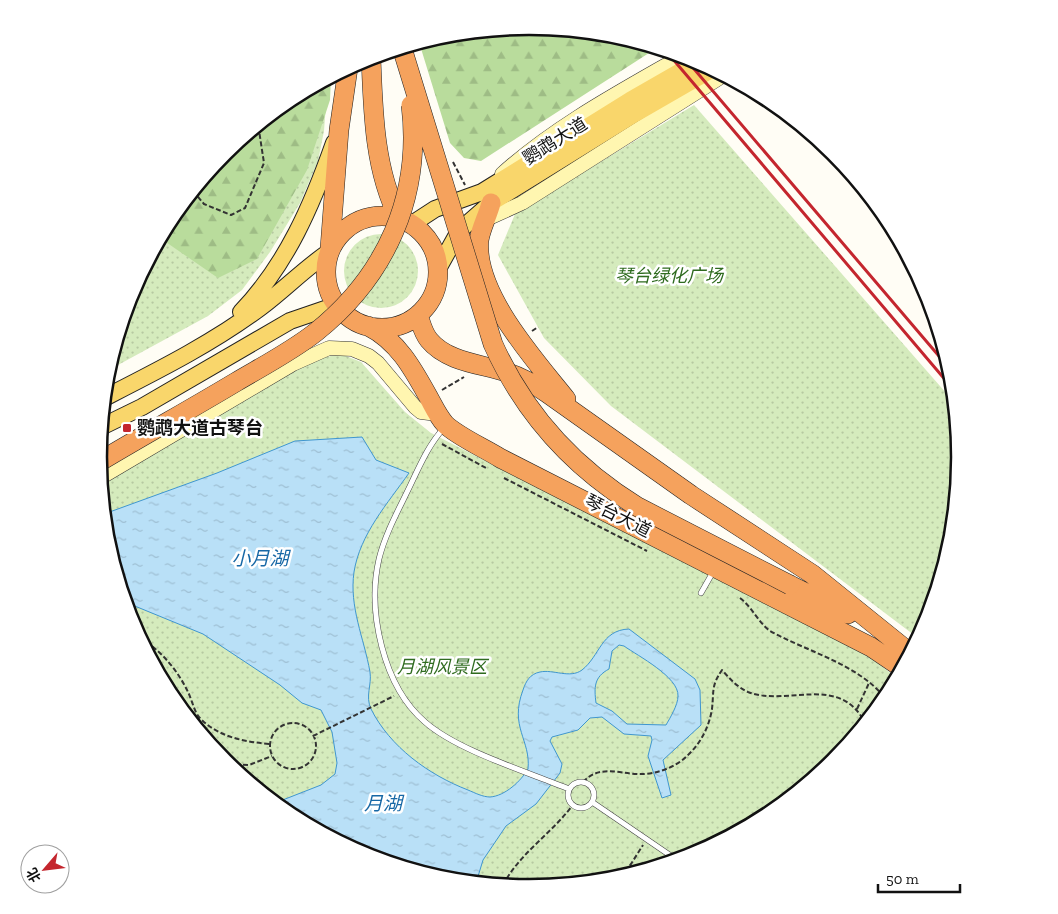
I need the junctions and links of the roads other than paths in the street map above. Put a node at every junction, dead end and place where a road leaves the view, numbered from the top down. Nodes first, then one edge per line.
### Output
1 (402, 54) edge
2 (403, 54) edge
3 (674, 61) edge
4 (371, 66) edge
5 (689, 66) edge
6 (347, 77) edge
7 (715, 78) edge
8 (339, 130) junction
9 (483, 203) junction
10 (405, 221) junction
11 (329, 252) junction
12 (438, 268) junction
13 (344, 313) junction
14 (419, 314) junction
15 (368, 326) junction
16 (219, 336) junction
17 (113, 392) edge
18 (580, 418) junction
19 (442, 420) junction
20 (109, 423) edge
21 (107, 457) edge
22 (108, 474) edge
23 (716, 567) junction
24 (701, 593) dead end
25 (887, 634) junction
26 (905, 649) edge
27 (896, 664) edge
28 (569, 789) junction
29 (592, 802) junction
30 (670, 855) edge

1 - 21 highway, bridge
2 - 25 highway, bridge
3 - 9 main road
4 - 10 highway
5 - 9 main road, 鹦鹉大道
6 - 8 highway
7 - 9 main road, 鹦鹉大道
8 - 11 highway
8 - 16 main road
9 - 10 main road, 鹦鹉大道
9 - 12 main road, 鹦鹉大道
9 - 18 highway
10 - 11 highway
10 - 12 highway
11 - 13 highway
11 - 16 main road
12 - 14 highway
13 - 15 highway
13 - 20 main road
14 - 15 highway
14 - 18 highway
15 - 19 highway, 琴台大道
16 - 17 main road
18 - 25 highway
19 - 22 main road
19 - 23 highway, 琴台大道
19 - 28 lane
23 - 24 lane
23 - 27 highway, 琴台大道
25 - 26 highway
28 - 29 lane
28 - 29 lane
29 - 30 lane

